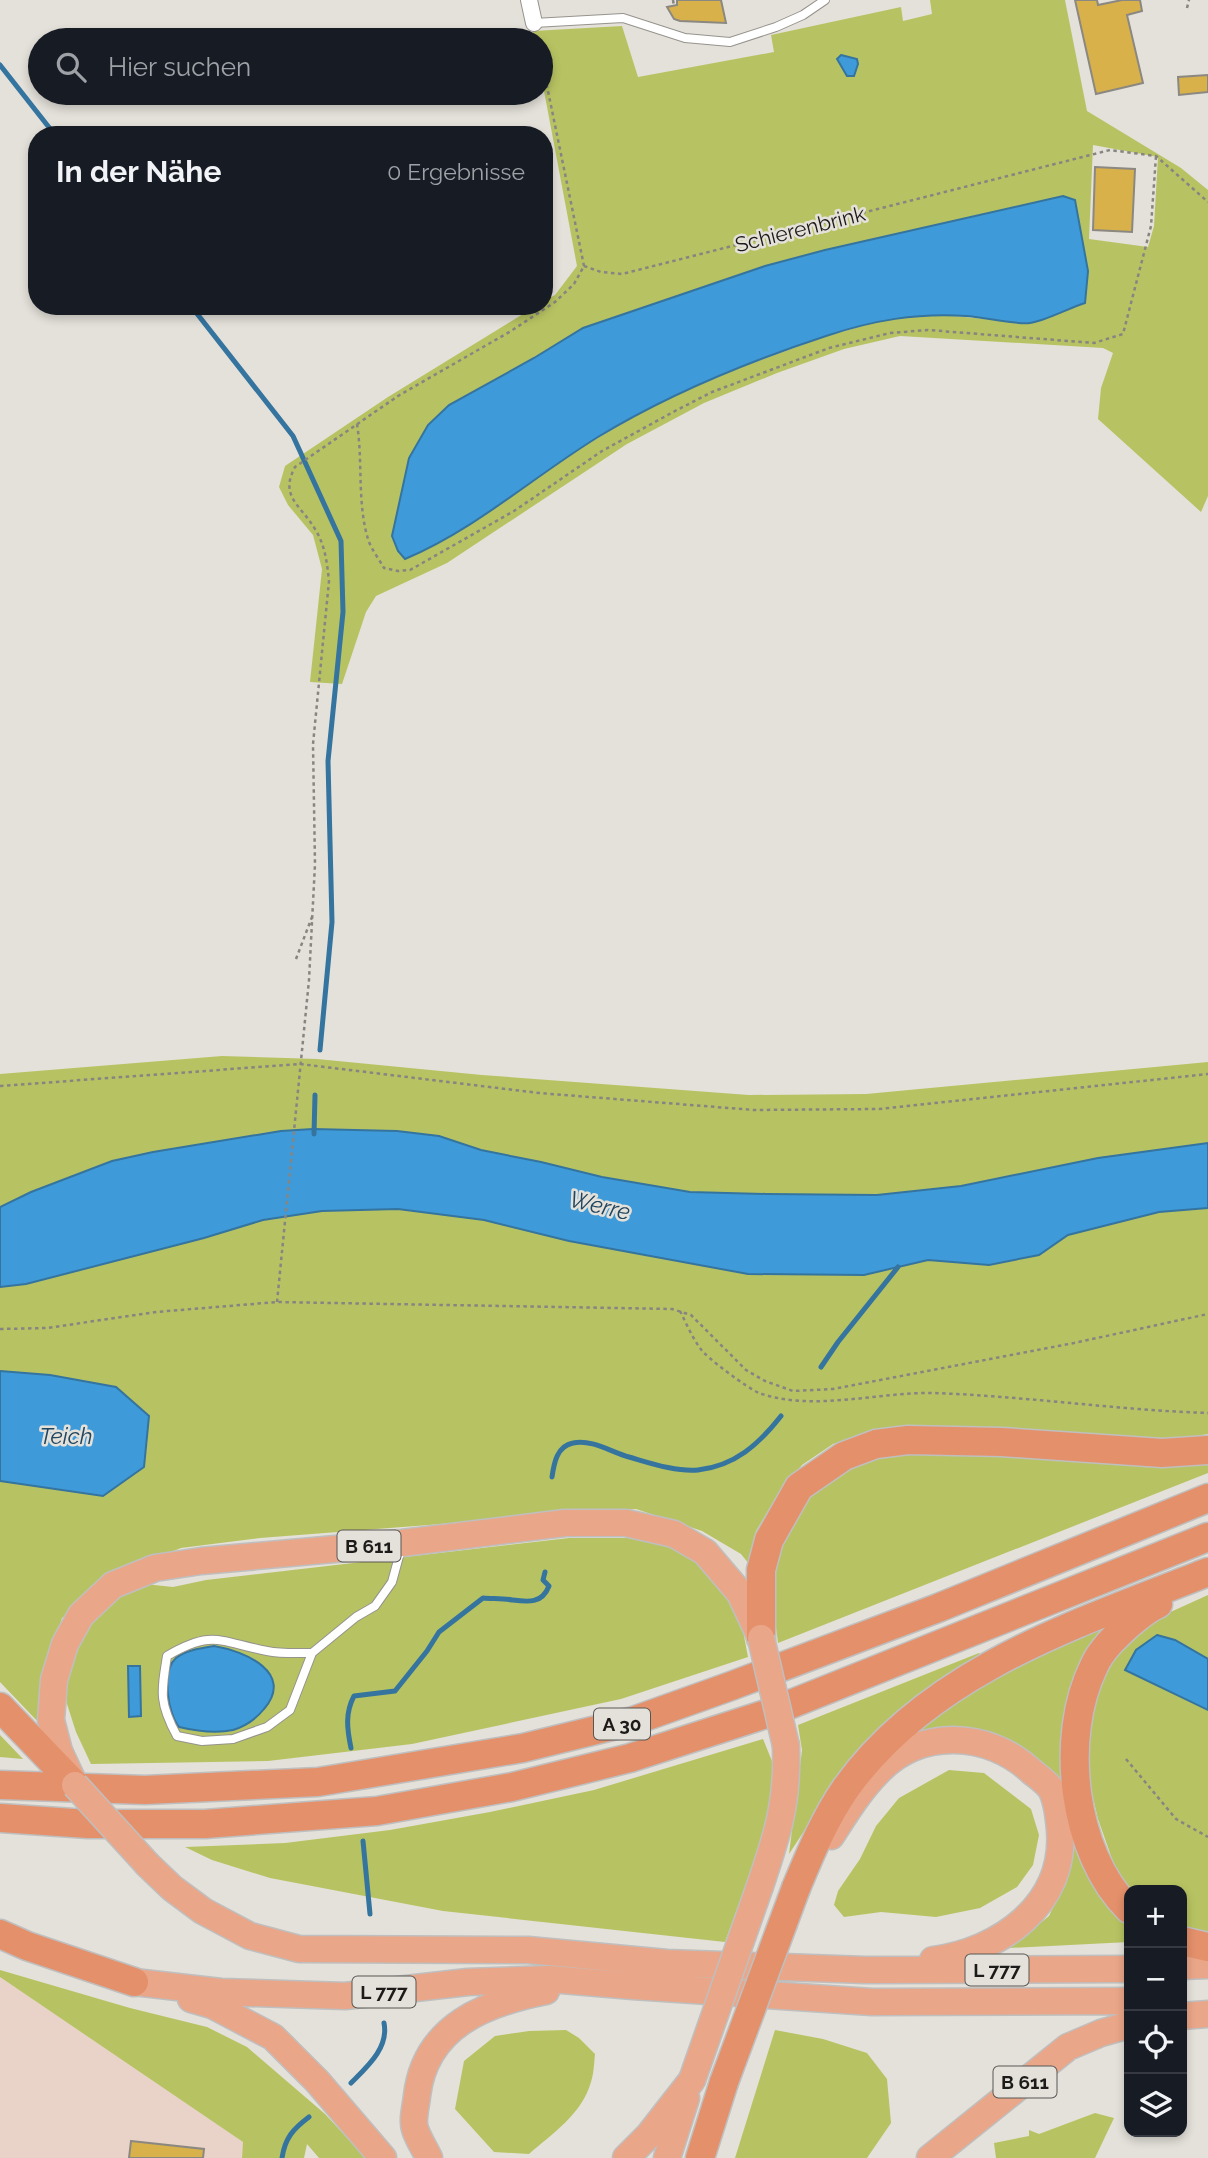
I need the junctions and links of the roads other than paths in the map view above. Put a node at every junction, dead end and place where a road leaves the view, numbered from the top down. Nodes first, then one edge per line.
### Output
1 (529, 0) edge
2 (825, 0) edge
3 (534, 23) joint
4 (1208, 1450) edge
5 (1208, 1498) edge
6 (1208, 1536) edge
7 (402, 1543) junction
8 (1208, 1572) edge
9 (1208, 1582) edge
10 (761, 1638) junction
11 (312, 1653) junction
12 (0, 1707) edge
13 (50, 1750) junction
14 (0, 1785) edge
15 (75, 1785) joint
16 (0, 1818) edge
17 (796, 1888) junction
18 (1124, 1904) edge
19 (0, 1934) edge
20 (1187, 1942) edge
21 (1208, 1947) edge
22 (1208, 1965) edge
23 (1187, 1966) edge
24 (1124, 1969) edge
25 (865, 1970) junction
26 (134, 1982) junction
27 (633, 1986) junction
28 (1208, 1998) edge
29 (1187, 1999) edge
30 (1124, 2001) edge
31 (1208, 2014) edge
32 (1187, 2016) edge
33 (1124, 2026) edge
34 (692, 2080) junction
35 (383, 2158) edge
36 (429, 2158) edge
37 (626, 2158) edge
38 (667, 2158) edge
39 (700, 2158) edge
40 (930, 2158) edge

1 - 3 street
2 - 3 lane
4 - 10 highway
5 - 14 highway, A 30
6 - 16 highway, A 30
7 - 10 highway, B 611
7 - 11 lane
7 - 13 highway, B 611
8 - 17 highway
9 - 18 highway
10 - 34 highway, B 611, bridge
11 - 11 lane
12 - 13 highway
13 - 15 highway
15 - 25 highway, L 777, bridge
17 - 25 highway
17 - 39 highway, bridge
19 - 26 highway
20 - 21 highway
22 - 23 highway
24 - 25 highway, L 777
26 - 27 highway, L 777
26 - 35 highway
27 - 30 highway, L 777
27 - 36 highway
28 - 29 highway
31 - 32 highway
33 - 40 highway, B 611
34 - 37 highway
34 - 38 highway, B 611

